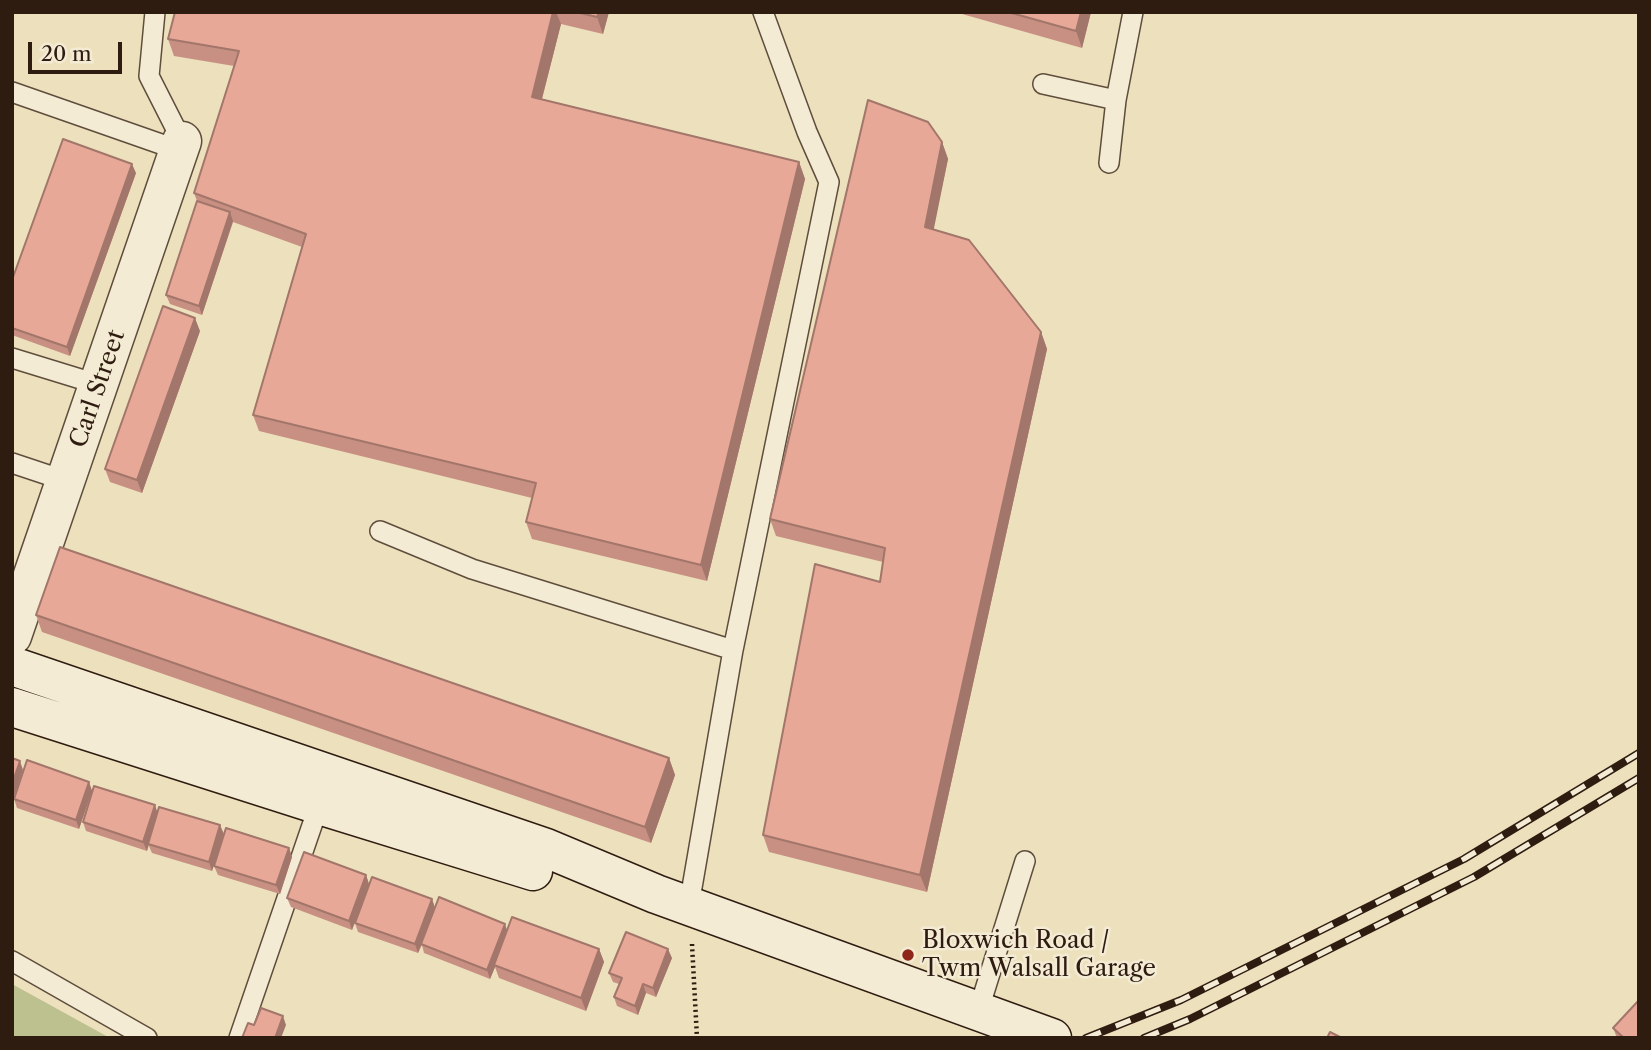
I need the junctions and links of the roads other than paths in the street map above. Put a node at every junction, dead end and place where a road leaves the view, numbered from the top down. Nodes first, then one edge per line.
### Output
1 (763, 12) edge
2 (1133, 12) edge
3 (154, 13) edge
4 (1042, 84) dead end
5 (12, 92) edge
6 (1116, 100) junction
7 (180, 145) junction
8 (1109, 163) dead end
9 (12, 358) edge
10 (100, 385) junction
11 (12, 463) edge
12 (66, 481) junction
13 (380, 531) dead end
14 (12, 636) edge
15 (733, 650) junction
16 (12, 666) edge
17 (12, 706) edge
18 (318, 805) junction
19 (1025, 862) dead end
20 (672, 899) junction
21 (12, 961) edge
22 (994, 1018) junction
23 (147, 1038) edge
24 (239, 1038) edge
25 (1052, 1038) edge

1 - 15 lane
2 - 6 lane
3 - 7 lane
4 - 6 lane
5 - 7 lane
6 - 8 lane
7 - 10 main road, Carl Street
9 - 10 lane
10 - 12 main road, Carl Street
11 - 12 lane
12 - 14 main road, Carl Street
13 - 15 lane
15 - 20 lane
16 - 20 main road
17 - 18 main road
18 - 20 main road
18 - 24 lane
19 - 22 lane
20 - 22 main road
21 - 23 lane
22 - 25 main road

